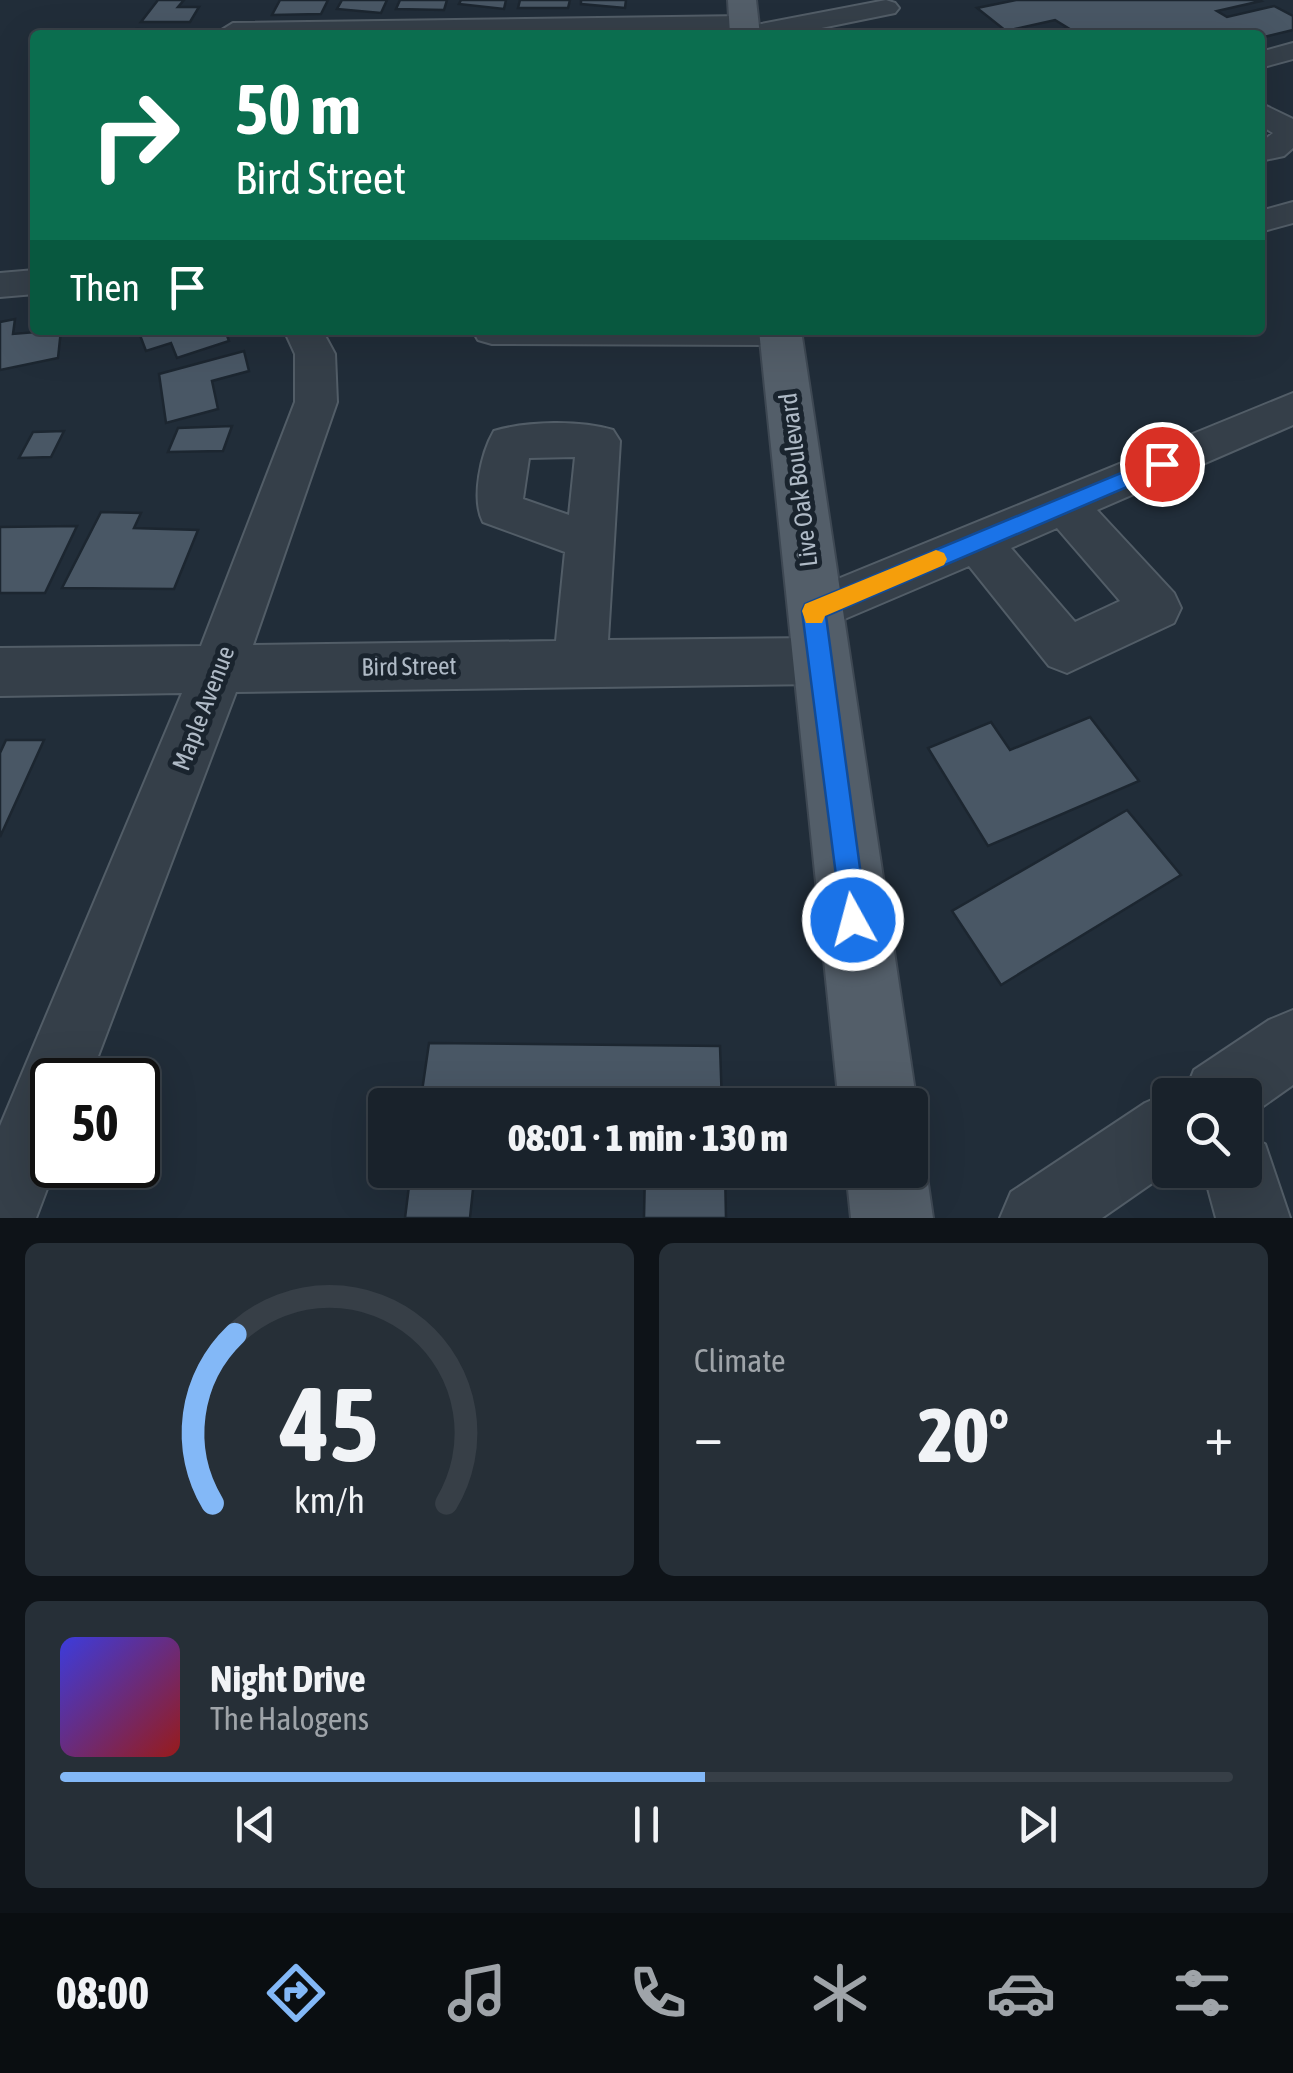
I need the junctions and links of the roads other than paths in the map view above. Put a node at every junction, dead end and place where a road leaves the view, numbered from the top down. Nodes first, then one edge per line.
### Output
1 (252, 0) edge
2 (886, 8) dead end
3 (744, 23) edge
4 (234, 30) edge
5 (386, 30) edge
6 (1293, 51) edge
7 (1265, 59) edge
8 (1279, 102) edge
9 (1293, 132) edge
10 (1265, 151) edge
11 (1293, 212) edge
12 (1265, 220) edge
13 (30, 282) edge
14 (0, 284) edge
15 (306, 335) edge
16 (780, 335) edge
17 (1293, 408) edge
18 (1064, 505) junction
19 (589, 541) dead end
20 (978, 542) junction
21 (816, 636) junction
22 (580, 664) junction
23 (220, 668) junction
24 (0, 672) edge
25 (1293, 1044) edge
26 (63, 1058) edge
27 (1243, 1078) edge
28 (876, 1088) edge
29 (30, 1140) edge
30 (1152, 1142) edge
31 (888, 1188) edge
32 (1244, 1188) edge
33 (1068, 1208) edge
34 (0, 1216) edge
35 (892, 1218) edge
36 (1253, 1218) edge

1 - 4 street
2 - 3 street
3 - 5 street
6 - 7 street
8 - 9 street
9 - 10 street
11 - 12 street
13 - 14 street
15 - 23 street, Maple Avenue
16 - 21 main road, Live Oak Boulevard
17 - 18 street, Bird Street
18 - 20 street, Bird Street
18 - 20 street
19 - 22 street
20 - 21 street, Bird Street
21 - 22 street, Bird Street
21 - 28 main road, Live Oak Boulevard
22 - 23 street, Bird Street
23 - 24 street, Bird Street
23 - 26 street, Maple Avenue
25 - 27 street
29 - 34 street, Maple Avenue
30 - 33 street
31 - 35 main road
32 - 36 street

